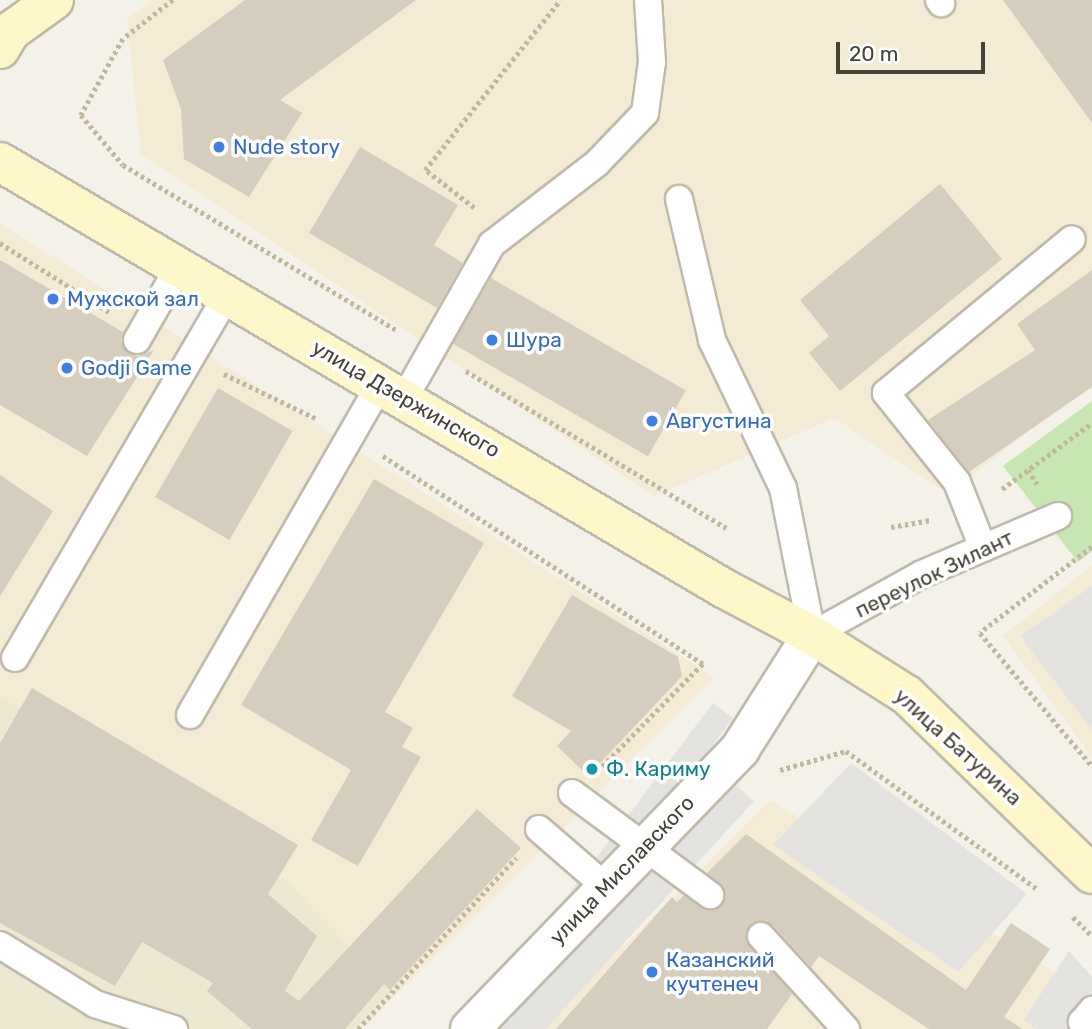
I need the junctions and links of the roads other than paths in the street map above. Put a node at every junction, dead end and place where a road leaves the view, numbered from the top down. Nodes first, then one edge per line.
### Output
1 (54, 0) edge
2 (648, 0) edge
3 (0, 49) edge
4 (0, 162) edge
5 (678, 199) dead end
6 (1072, 239) dead end
7 (179, 267) junction
8 (227, 295) junction
9 (137, 340) dead end
10 (393, 390) junction
11 (1058, 516) dead end
12 (983, 548) junction
13 (812, 635) junction
14 (15, 658) dead end
15 (190, 715) dead end
16 (572, 793) dead end
17 (539, 829) dead end
18 (644, 846) junction
19 (1092, 874) edge
20 (606, 887) junction
21 (710, 895) dead end
22 (761, 936) dead end
23 (0, 945) edge
24 (1092, 1010) edge
25 (482, 1025) edge
26 (174, 1029) edge
27 (846, 1029) edge
28 (1087, 1029) edge

1 - 3 main road
2 - 10 lane
4 - 7 main road, улица Дзержинского
5 - 13 lane
6 - 12 lane
7 - 8 main road, улица Дзержинского
7 - 9 lane
8 - 10 main road, улица Дзержинского
8 - 14 lane
10 - 13 main road, улица Дзержинского
10 - 15 lane
11 - 12 lane, переулок Зилант
12 - 13 lane, переулок Зилант
13 - 18 street, улица Миславского
13 - 19 main road, улица Батурина
16 - 18 lane
17 - 20 lane
18 - 20 street, улица Миславского
18 - 21 lane
20 - 25 street, улица Миславского
22 - 27 lane
23 - 26 lane
24 - 28 lane

